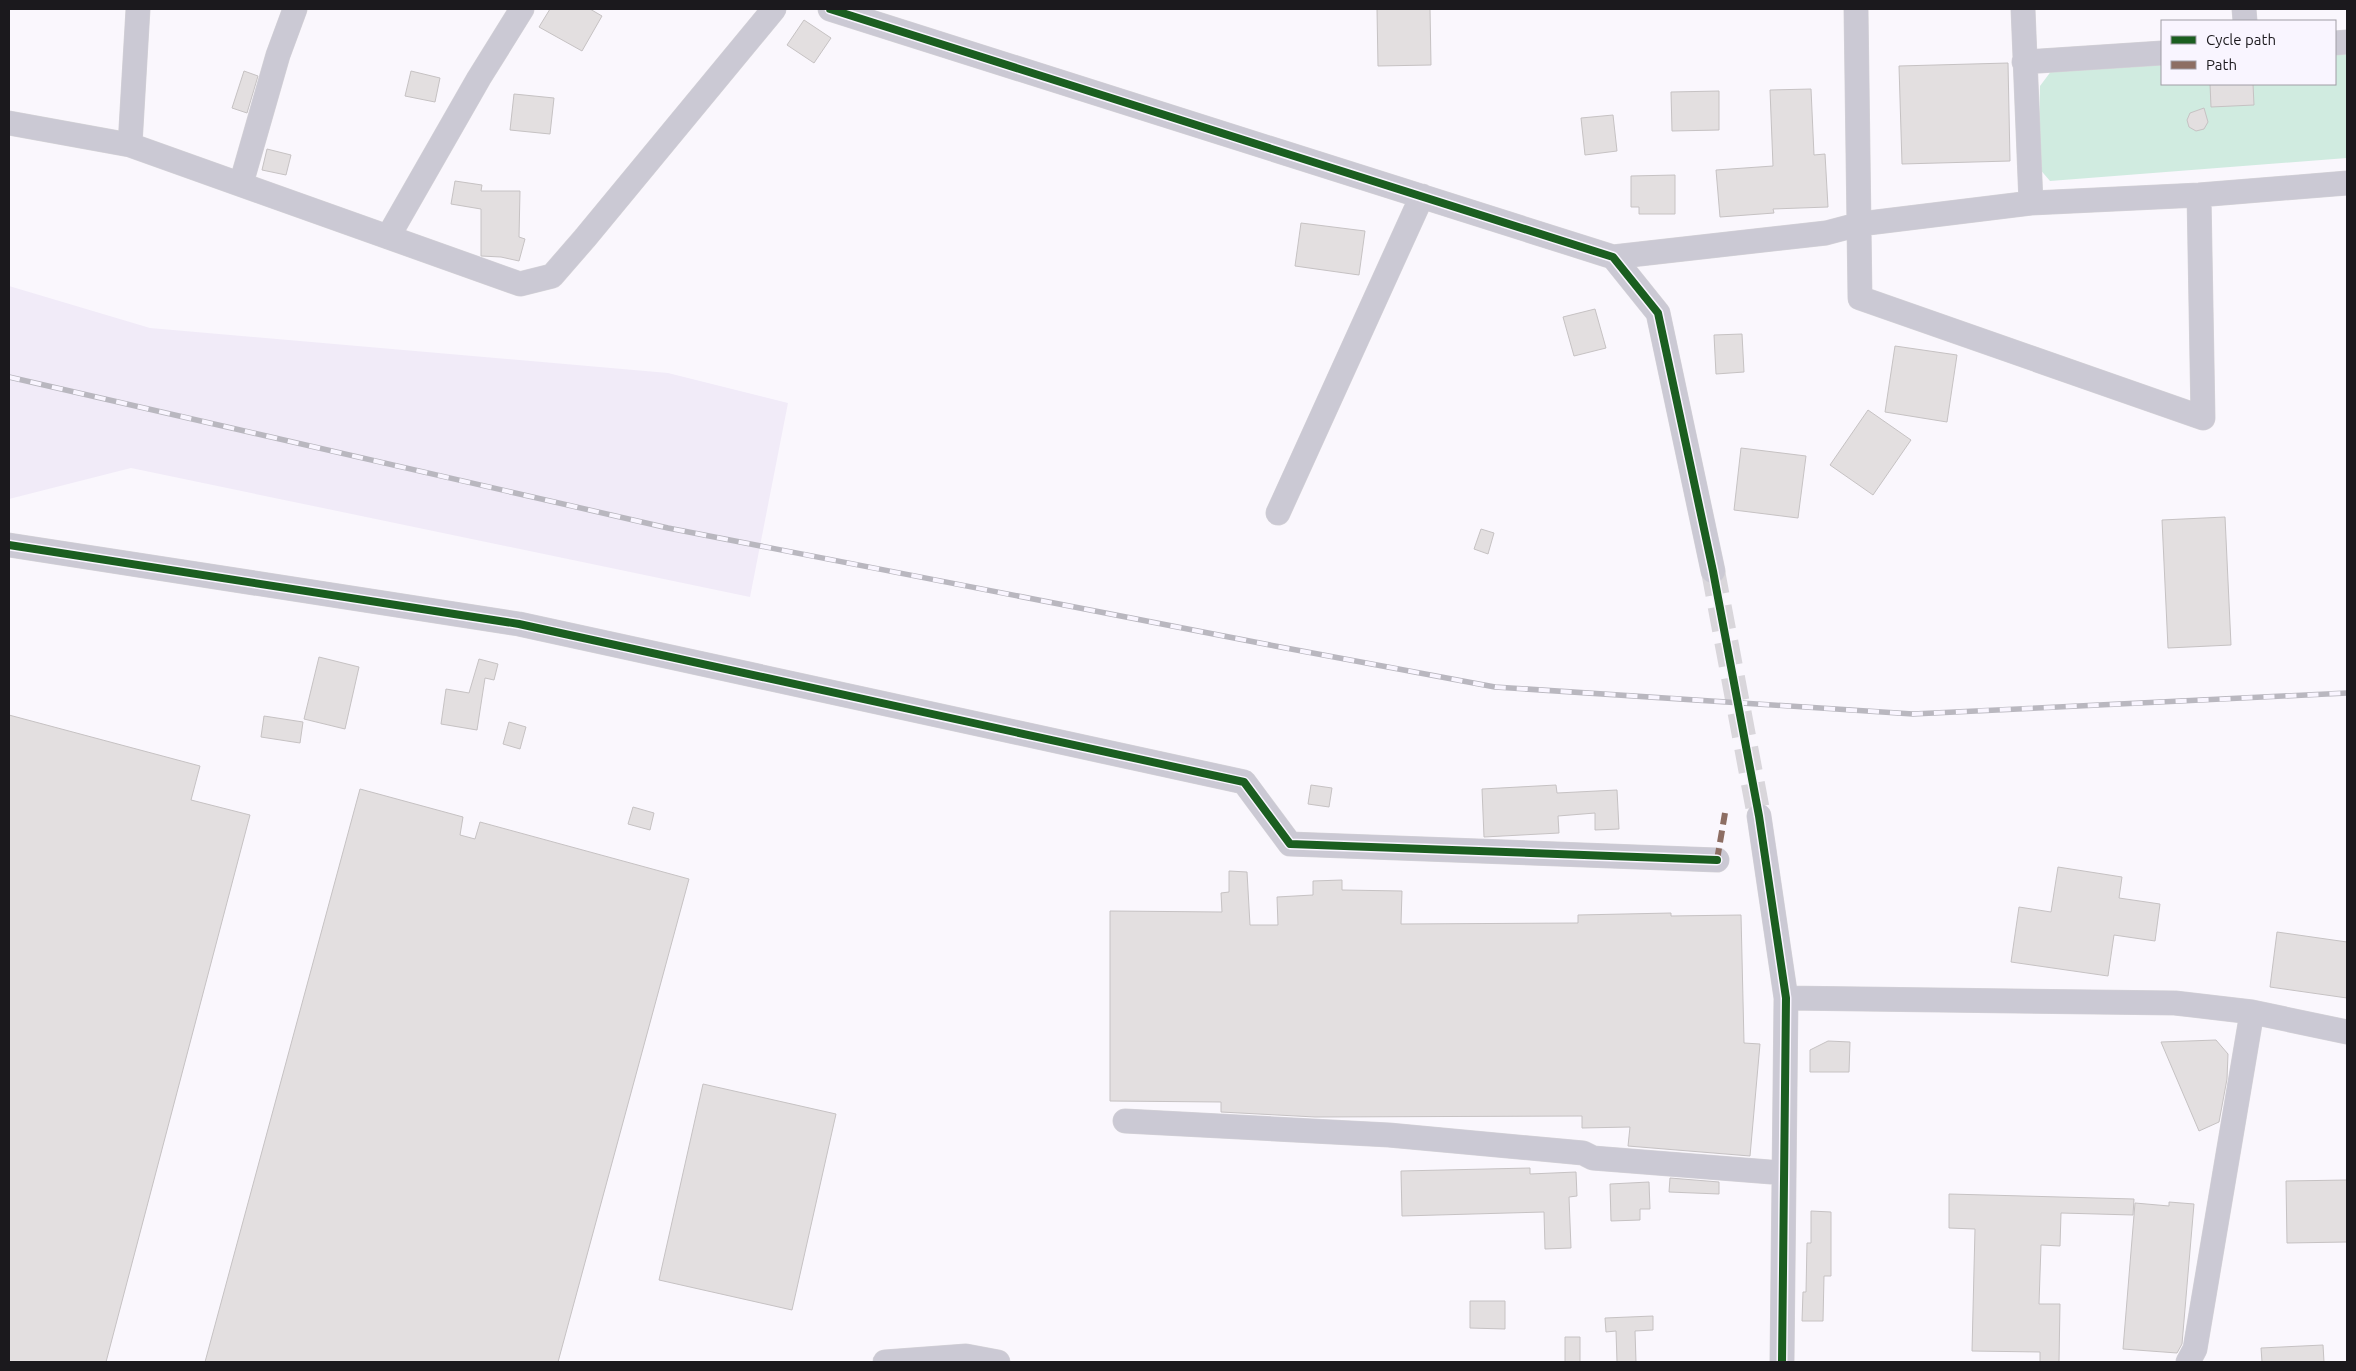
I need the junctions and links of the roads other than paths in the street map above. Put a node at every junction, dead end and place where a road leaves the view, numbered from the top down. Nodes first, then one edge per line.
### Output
1 (138, 9) edge
2 (295, 9) edge
3 (522, 9) edge
4 (774, 9) edge
5 (830, 9) edge
6 (1856, 9) edge
7 (2022, 9) edge
8 (2161, 53) edge
9 (2024, 62) junction
10 (9, 123) edge
11 (130, 144) junction
12 (241, 184) junction
13 (2347, 184) edge
14 (2199, 195) junction
15 (1422, 196) junction
16 (2031, 203) junction
17 (1860, 224) junction
18 (388, 237) junction
19 (1613, 257) junction
20 (1278, 513) dead end
21 (9, 545) edge
22 (1713, 571) tunnel mouth
23 (1759, 816) tunnel mouth
24 (1717, 860) dead end
25 (1786, 998) junction
26 (2252, 1012) junction
27 (2347, 1032) edge
28 (1125, 1121) dead end
29 (1784, 1173) junction
30 (885, 1362) edge
31 (998, 1362) edge
32 (1782, 1362) edge
33 (2188, 1362) edge

1 - 11 street
2 - 12 street
3 - 18 street
4 - 18 street
5 - 15 street
6 - 17 street
7 - 9 street
8 - 9 street
9 - 16 street
10 - 11 street
11 - 12 street
12 - 18 street
13 - 14 street
14 - 16 street
14 - 17 street
15 - 19 street
15 - 20 street
16 - 17 street
17 - 19 street
19 - 22 street
21 - 24 street
23 - 25 street
25 - 26 street
25 - 29 street
26 - 27 street
26 - 33 street
28 - 29 street
29 - 32 street
30 - 31 street

